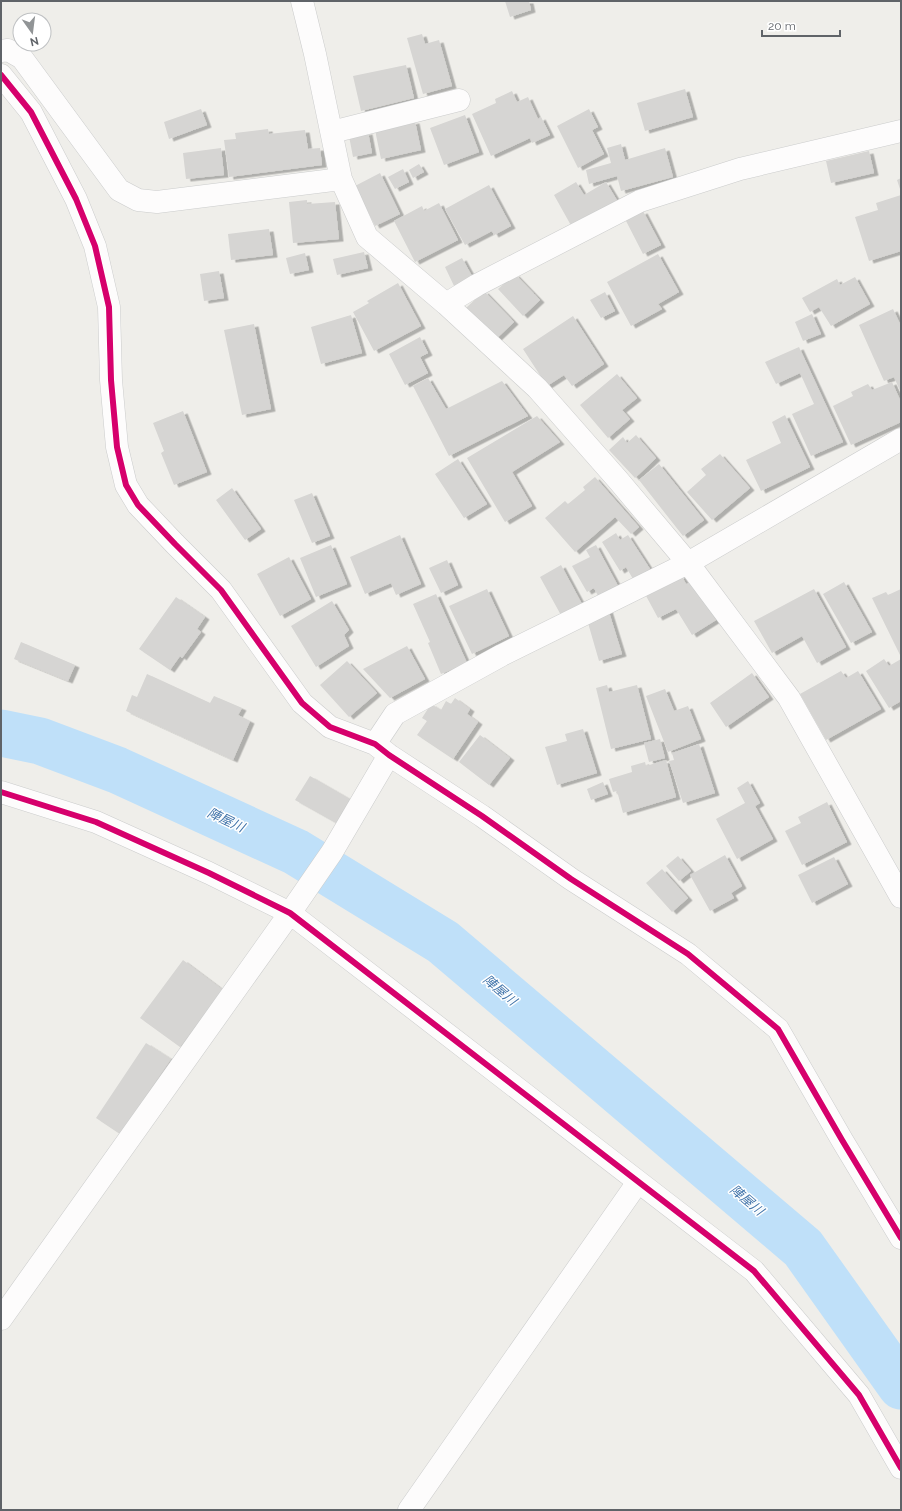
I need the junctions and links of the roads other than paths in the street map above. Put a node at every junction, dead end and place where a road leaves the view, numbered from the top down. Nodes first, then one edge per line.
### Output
1 (302, 1) edge
2 (1, 51) edge
3 (1, 75) edge
4 (459, 100) dead end
5 (901, 131) edge
6 (332, 132) junction
7 (341, 179) junction
8 (446, 304) junction
9 (901, 439) edge
10 (688, 563) junction
11 (382, 750) junction
12 (1, 792) edge
13 (901, 897) edge
14 (290, 913) junction
15 (638, 1182) junction
16 (901, 1238) edge
17 (1, 1319) edge
18 (901, 1468) edge
19 (409, 1510) edge

1 - 6 street
2 - 7 street
3 - 11 street
4 - 6 street
5 - 8 street
6 - 7 street
7 - 8 street
8 - 10 street
9 - 10 street
10 - 11 street
10 - 13 street
11 - 14 street
11 - 16 street
12 - 14 street
14 - 15 street
14 - 17 street
15 - 18 street
15 - 19 street

